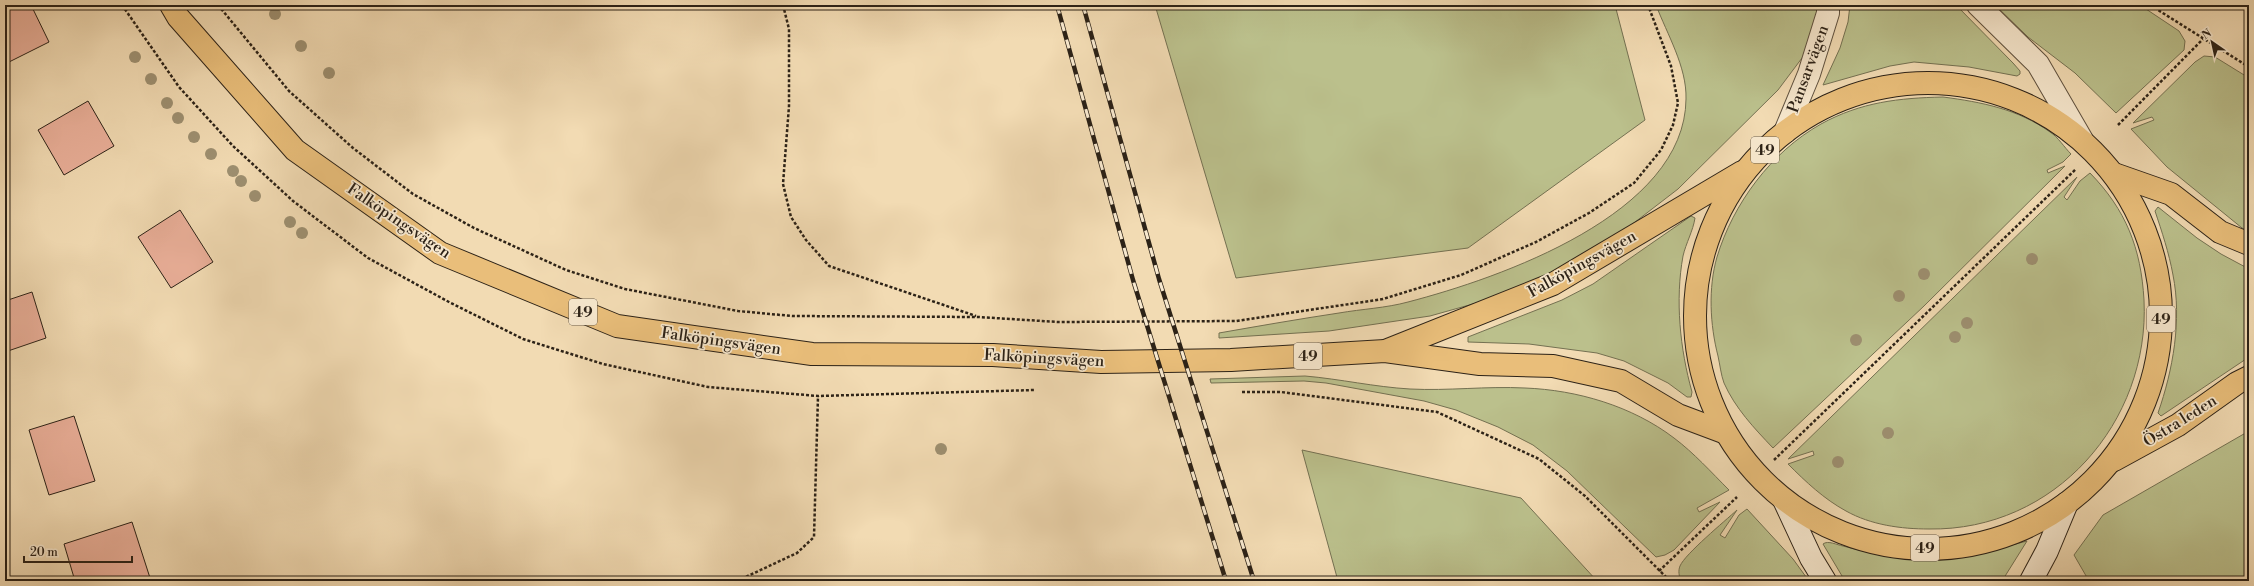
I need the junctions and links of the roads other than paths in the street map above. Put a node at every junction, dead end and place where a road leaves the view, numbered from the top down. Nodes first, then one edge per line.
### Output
1 (171, 5) edge
2 (1828, 5) edge
3 (1978, 5) edge
4 (1785, 132) junction
5 (2082, 140) junction
6 (1748, 168) junction
7 (2114, 174) junction
8 (2249, 244) edge
9 (1385, 351) junction
10 (2249, 377) edge
11 (1726, 433) junction
12 (2110, 463) junction
13 (1784, 500) junction
14 (2067, 503) junction
15 (1825, 581) edge
16 (2031, 581) edge

1 - 9 main road, Falköpingsvägen / 49
2 - 4 street, Pansarvägen
3 - 5 street
4 - 5 main road, 49
4 - 6 main road, 49
5 - 7 main road, 49
6 - 9 main road, Falköpingsvägen / 49
6 - 11 main road, 49
7 - 8 main road, 49
7 - 12 main road, 49
9 - 11 main road, Falköpingsvägen / 49
10 - 12 main road, Östra leden / 49
11 - 13 main road, 49
12 - 14 main road, 49
13 - 14 main road, 49
13 - 15 street
14 - 16 street

